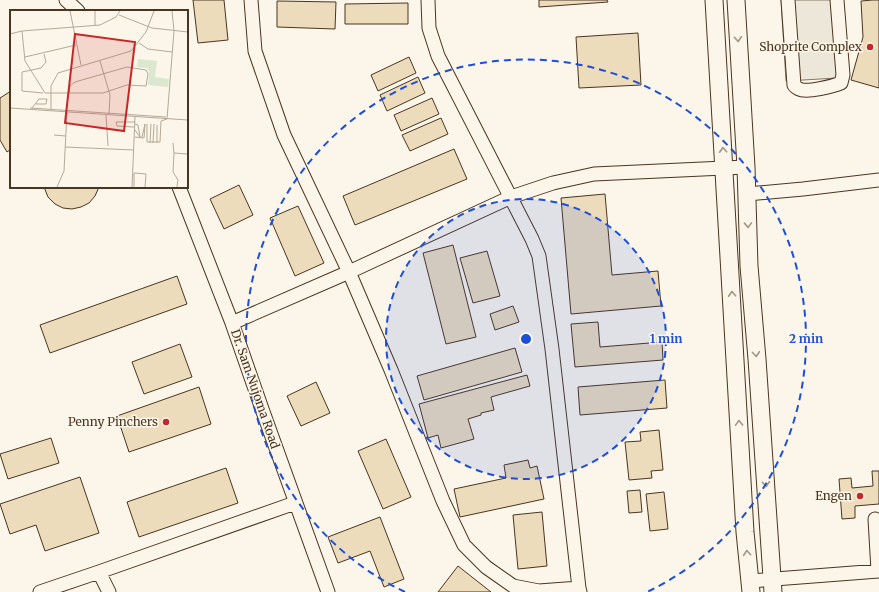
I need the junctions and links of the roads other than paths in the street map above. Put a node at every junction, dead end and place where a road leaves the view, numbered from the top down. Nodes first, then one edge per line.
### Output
1 (66, 0) edge
2 (251, 0) edge
3 (428, 0) edge
4 (714, 0) edge
5 (736, 0) edge
6 (788, 0) edge
7 (837, 0) edge
8 (77, 10) edge
9 (746, 167) junction
10 (724, 168) junction
11 (879, 180) edge
12 (179, 188) edge
13 (747, 194) junction
14 (511, 197) junction
15 (349, 272) junction
16 (232, 323) junction
17 (295, 503) junction
18 (875, 519) dead end
19 (879, 571) edge
20 (99, 572) junction
21 (773, 586) edge
22 (750, 587) edge
23 (580, 590) edge
24 (40, 592) edge
25 (109, 592) edge
26 (328, 592) edge

1 - 8 street
2 - 15 street
3 - 14 street
10 -> 4 main road
5 -> 9 main road
6 - 7 street
9 - 10 street
9 - 13 main road
10 - 14 street
22 -> 10 main road
11 - 13 street
12 - 16 street, Dr. Sam Nujoma Road
13 -> 21 main road
14 - 15 street
14 - 23 street
15 - 16 street
15 - 23 street
16 - 17 street, Dr. Sam Nujoma Road
17 - 20 street
17 - 26 street, Dr. Sam Nujoma Road
18 - 19 street
19 - 21 street
20 - 24 street
20 - 25 street
21 - 22 street

